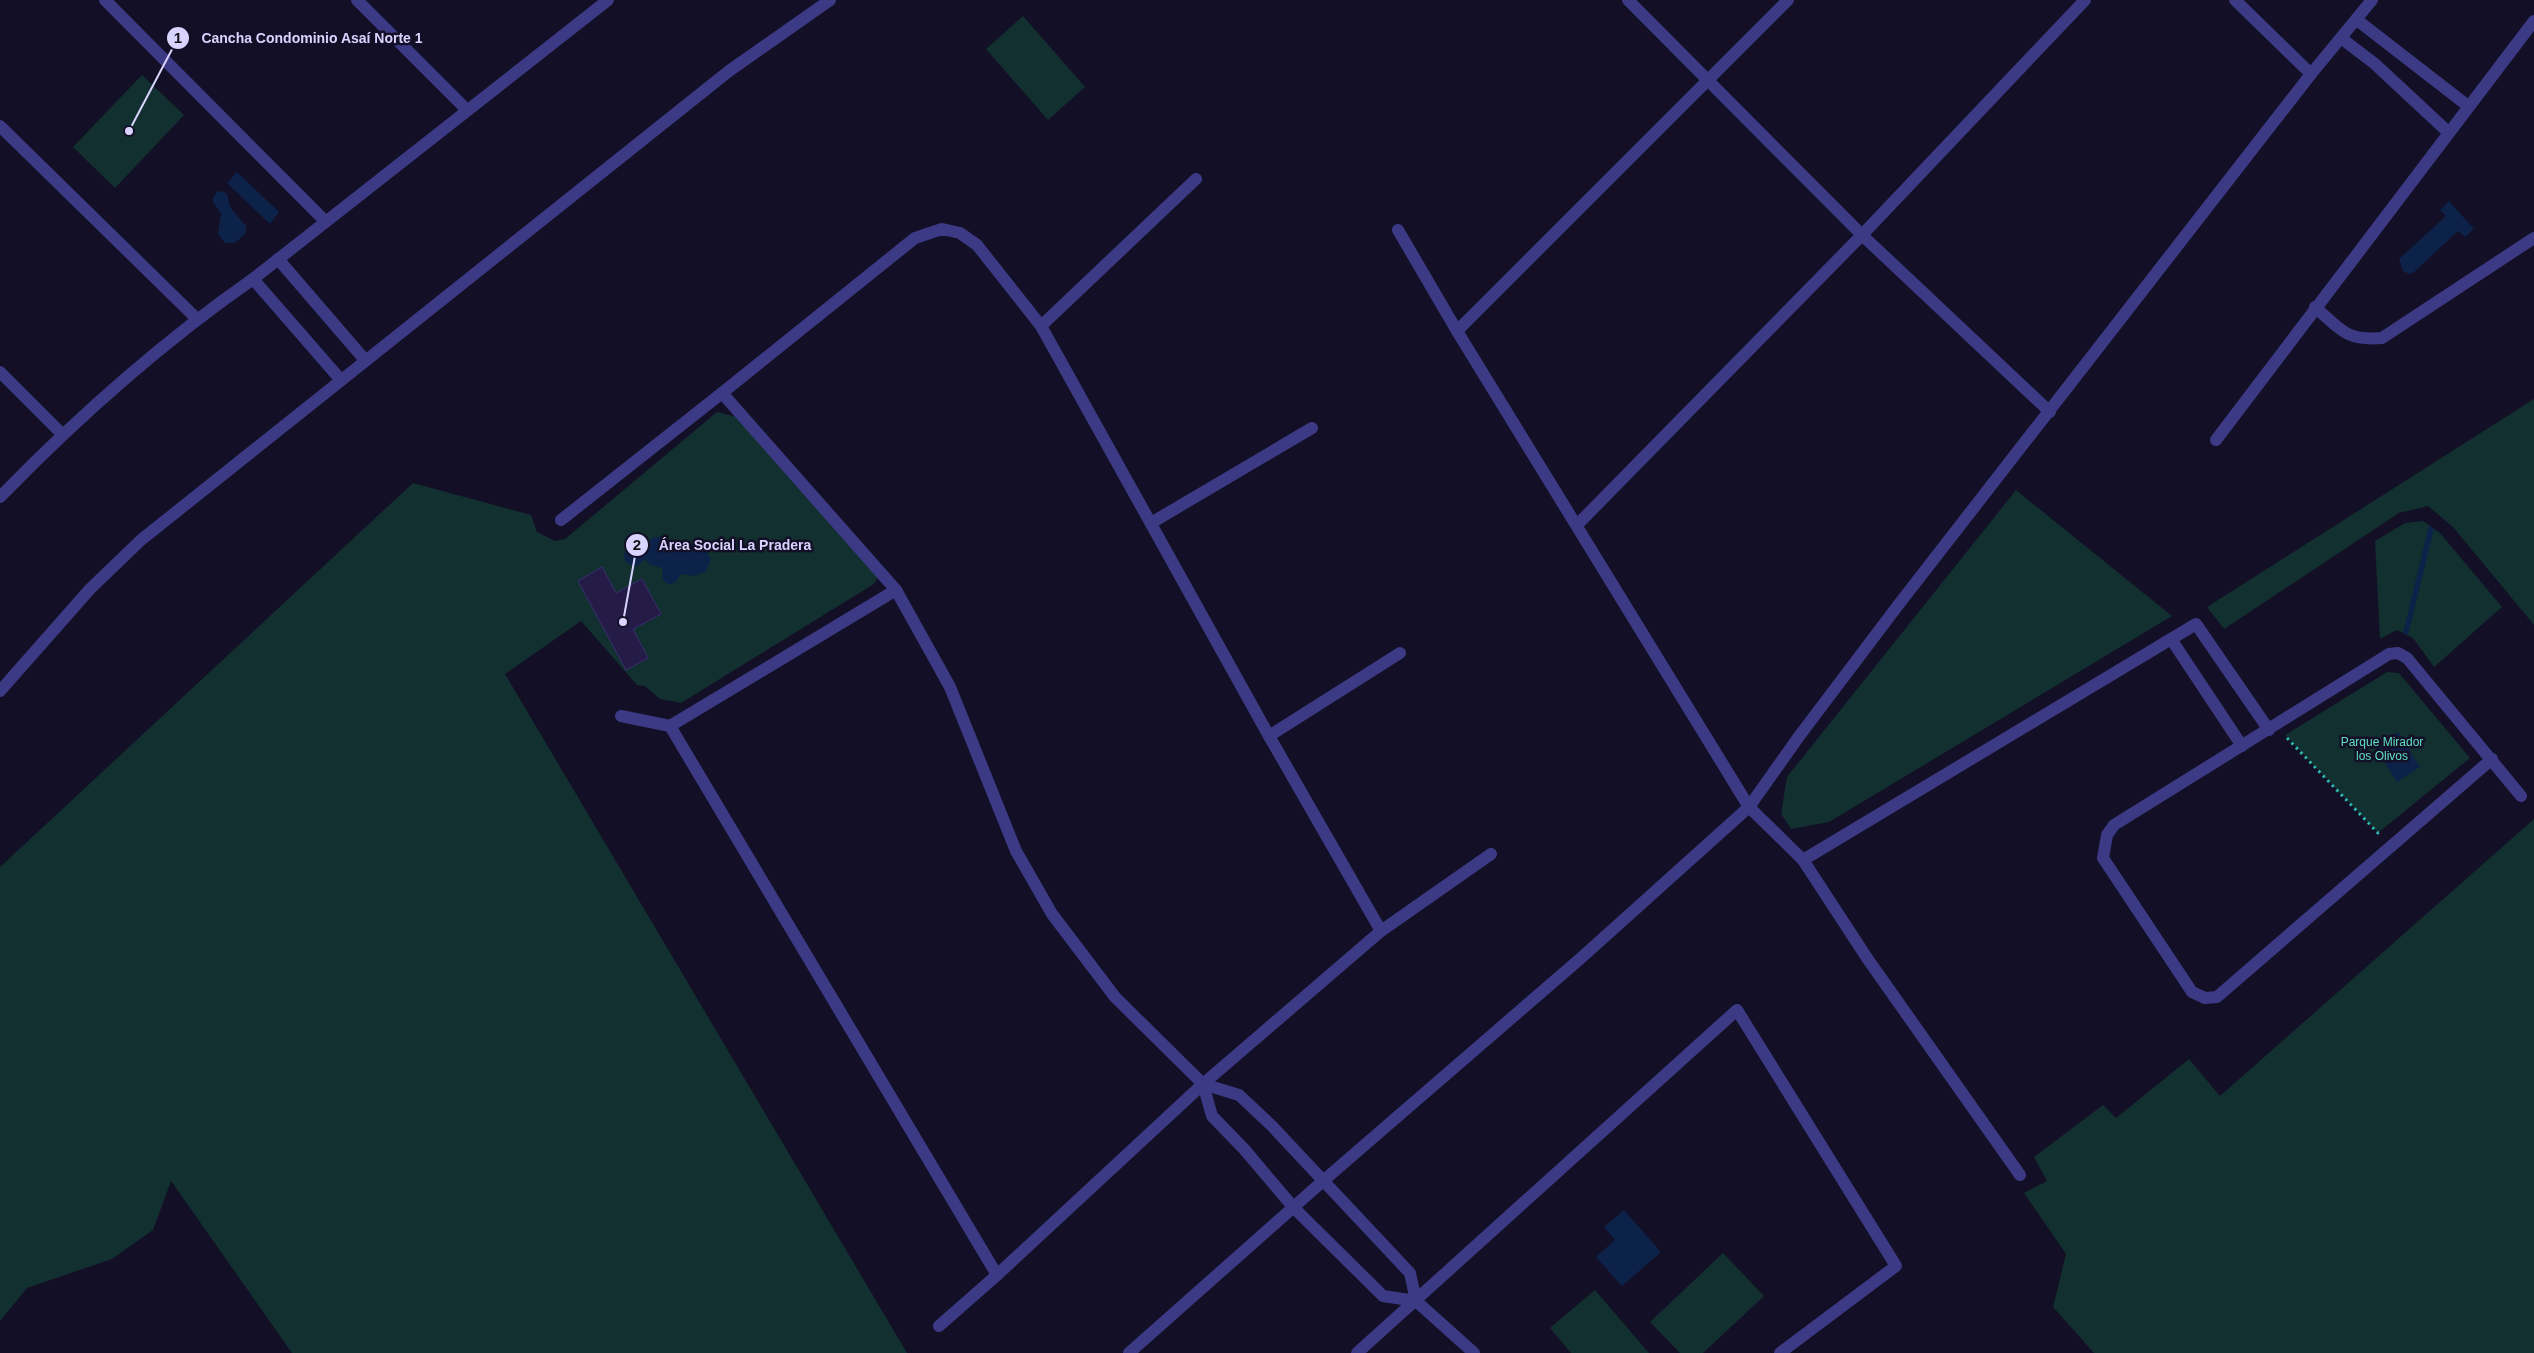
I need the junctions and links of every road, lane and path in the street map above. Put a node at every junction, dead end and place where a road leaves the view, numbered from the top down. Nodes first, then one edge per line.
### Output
1 (106, 0) edge
2 (357, 0) edge
3 (830, 0) edge
4 (1628, 0) edge
5 (1788, 0) edge
6 (2085, 0) edge
7 (2235, 0) edge
8 (2372, 0) edge
9 (604, 1) edge
10 (2358, 20) junction
11 (2534, 21) edge
12 (2342, 38) junction
13 (2311, 74) junction
14 (1708, 79) junction
15 (2468, 106) junction
16 (467, 110) junction
17 (0, 126) edge
18 (2448, 132) junction
19 (1196, 179) dead end
20 (325, 221) junction
21 (1398, 230) dead end
22 (1862, 235) junction
23 (2534, 238) edge
24 (278, 259) junction
25 (253, 279) junction
26 (2315, 307) junction
27 (196, 318) junction
28 (1041, 326) junction
29 (1456, 331) junction
30 (365, 360) junction
31 (0, 372) edge
32 (340, 379) junction
33 (722, 393) junction
34 (2050, 412) junction
35 (1312, 428) dead end
36 (62, 434) junction
37 (2216, 440) dead end
38 (0, 497) edge
39 (561, 520) dead end
40 (1151, 523) junction
41 (1577, 525) junction
42 (896, 590) junction
43 (2170, 639) junction
44 (1400, 653) dead end
45 (0, 691) edge
46 (621, 716) dead end
47 (670, 726) junction
48 (2269, 730) junction
49 (2292, 730) dead end
50 (1269, 736) junction
51 (2242, 746) junction
52 (2492, 759) junction
53 (2521, 796) dead end
54 (1749, 807) junction
55 (2385, 827) dead end
56 (1492, 854) dead end
57 (1803, 860) junction
58 (1381, 931) junction
59 (1203, 1084) junction
60 (2020, 1175) dead end
61 (1323, 1180) junction
62 (1294, 1208) junction
63 (997, 1275) junction
64 (1416, 1302) junction
65 (940, 1326) dead end
66 (1129, 1353) edge
67 (1357, 1353) edge
68 (1474, 1353) edge
69 (1780, 1353) edge

1 - 20 street
2 - 16 street
3 - 30 street
4 - 14 street
5 - 14 street
6 - 22 street
7 - 13 street
8 - 10 street
9 - 16 street
10 - 12 street
10 - 15 street
11 - 15 street
12 - 13 street
12 - 18 street
13 - 34 street
14 - 22 street
14 - 29 street
15 - 18 street
16 - 20 street
17 - 27 street
18 - 26 street
19 - 28 street
20 - 24 street
21 - 29 street
22 - 34 street
22 - 41 street
23 - 26 street
24 - 25 street
24 - 30 street
25 - 27 street
25 - 32 street
26 - 37 street
27 - 36 street
28 - 33 street
28 - 40 street
29 - 41 street
30 - 32 street
31 - 36 street
32 - 45 street
33 - 39 street
33 - 42 street
34 - 54 street
35 - 40 street
36 - 38 street
40 - 50 street
41 - 54 street
42 - 47 street
42 - 59 street
43 - 48 street
43 - 51 street
43 - 57 street
44 - 50 street
46 - 47 street
47 - 63 street
48 - 51 street
48 - 52 street
49 - 55 path
50 - 58 street
51 - 52 street
52 - 53 street
54 - 57 street
54 - 61 street
56 - 58 street
57 - 60 street
58 - 59 street
59 - 61 street
59 - 62 street
59 - 63 street
61 - 62 street
61 - 64 street
62 - 64 street
62 - 66 street
63 - 65 street
64 - 67 street
64 - 68 street
64 - 69 street

